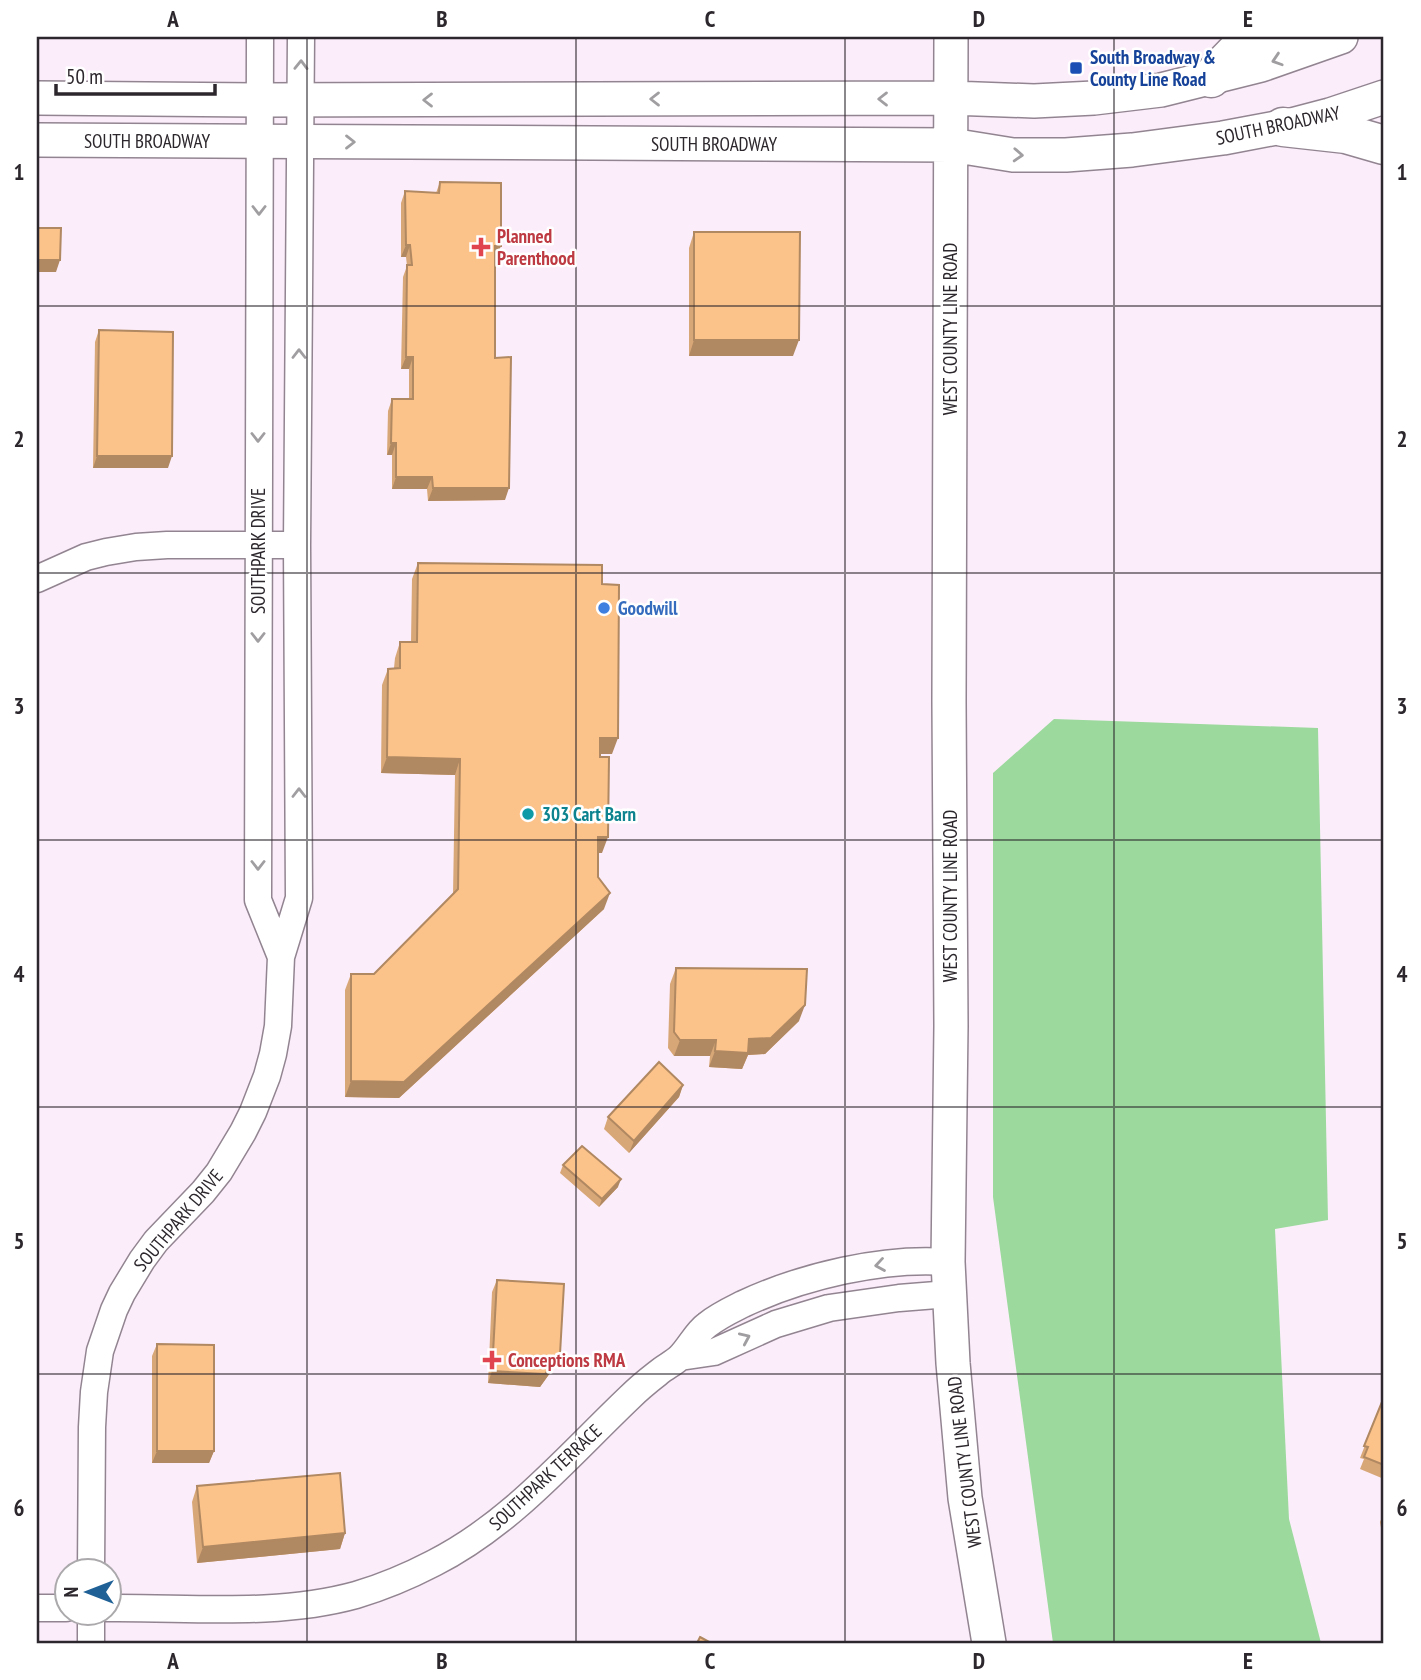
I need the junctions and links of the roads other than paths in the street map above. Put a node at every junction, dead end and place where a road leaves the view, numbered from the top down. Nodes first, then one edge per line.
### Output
1 (260, 37) edge
2 (302, 37) edge
3 (951, 37) edge
4 (1269, 37) edge
5 (1341, 37) edge
6 (1211, 78) junction
7 (1384, 97) edge
8 (37, 98) edge
9 (951, 99) junction
10 (260, 100) junction
11 (301, 100) junction
12 (1283, 127) junction
13 (37, 140) edge
14 (259, 141) junction
15 (300, 142) junction
16 (951, 145) junction
17 (1384, 145) edge
18 (258, 545) junction
19 (297, 545) junction
20 (37, 579) edge
21 (281, 957) junction
22 (949, 1278) junction
23 (91, 1558) edge
24 (122, 1608) edge
25 (989, 1643) edge

1 - 10 street, SOUTHPARK DRIVE
11 -> 2 street, SOUTHPARK DRIVE
3 - 9 main road, WEST COUNTY LINE ROAD
4 - 6 highway
5 -> 6 main road
6 - 9 main road
7 - 12 main road, SOUTH BROADWAY
8 - 10 main road
9 -> 11 main road
9 - 16 main road, WEST COUNTY LINE ROAD
10 - 11 main road
10 - 14 street, SOUTHPARK DRIVE
11 - 15 street, SOUTHPARK DRIVE
16 -> 12 main road, SOUTH BROADWAY
12 - 17 highway
13 - 14 main road, SOUTH BROADWAY
14 - 15 main road, SOUTH BROADWAY
14 -> 18 street, SOUTHPARK DRIVE
15 -> 16 main road, SOUTH BROADWAY
19 -> 15 street, SOUTHPARK DRIVE
16 - 22 main road, WEST COUNTY LINE ROAD
18 - 19 street
18 - 20 street
18 -> 21 street, SOUTHPARK DRIVE
21 -> 19 street, SOUTHPARK DRIVE
21 - 23 street, SOUTHPARK DRIVE
22 - 24 street, SOUTHPARK TERRACE
22 - 25 main road, WEST COUNTY LINE ROAD

